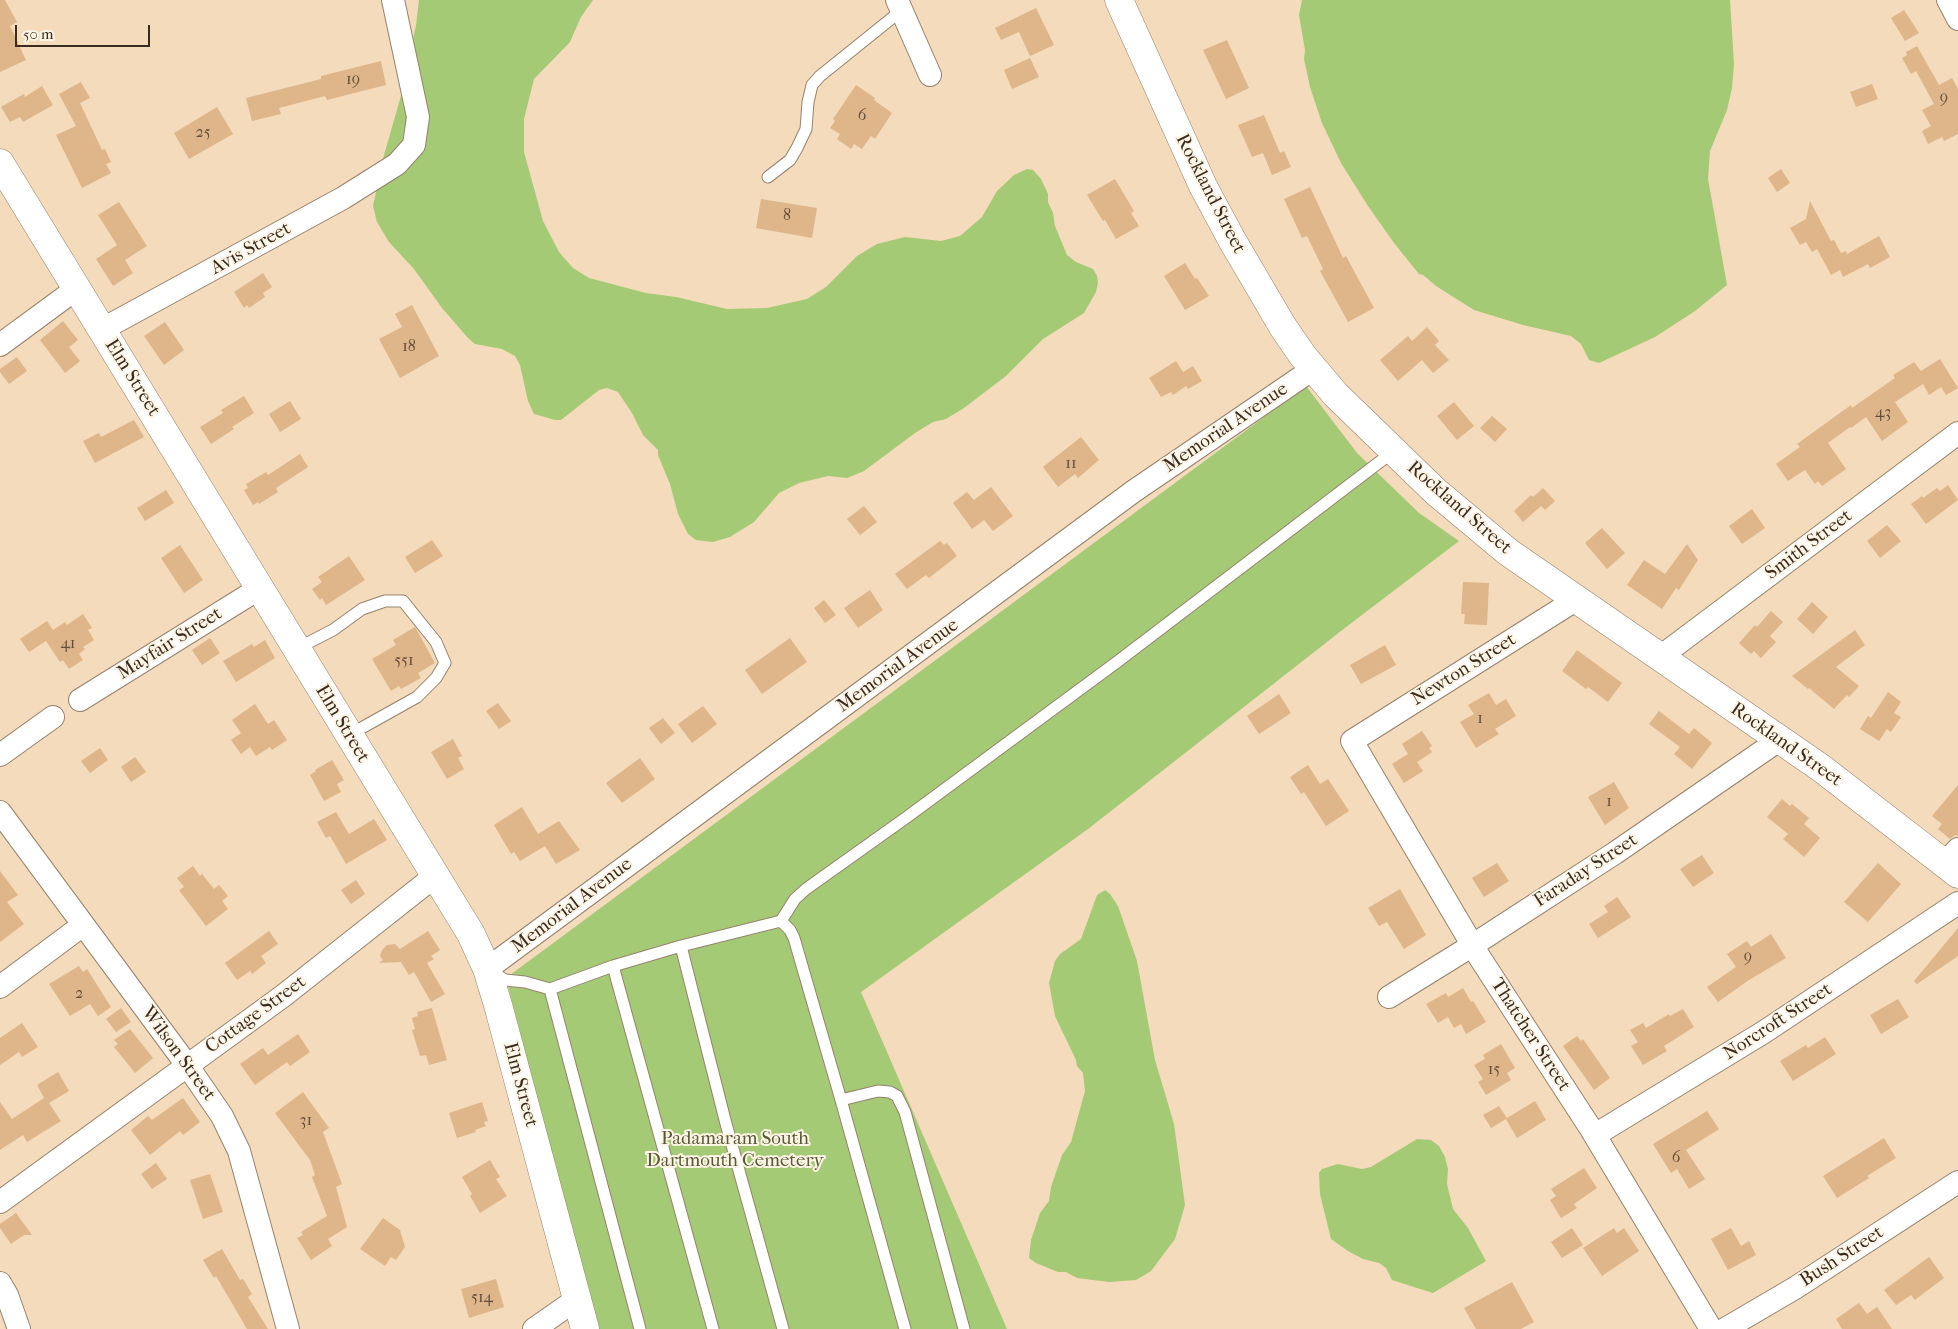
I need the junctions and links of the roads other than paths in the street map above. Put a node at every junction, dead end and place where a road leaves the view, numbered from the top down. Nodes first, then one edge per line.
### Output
1 (393, 0) edge
2 (1119, 0) edge
3 (900, 5) edge
4 (930, 75) dead end
5 (0, 163) edge
6 (768, 177) dead end
7 (76, 288) junction
8 (101, 330) junction
9 (0, 345) edge
10 (1313, 369) junction
11 (1958, 433) edge
12 (1394, 451) junction
13 (260, 588) junction
14 (1577, 599) junction
15 (296, 649) junction
16 (1660, 657) junction
17 (80, 700) dead end
18 (52, 717) dead end
19 (349, 735) junction
20 (1352, 740) joint
21 (1779, 740) junction
22 (0, 755) edge
23 (0, 812) edge
24 (1954, 862) edge
25 (435, 876) junction
26 (1958, 903) edge
27 (781, 921) junction
28 (83, 924) junction
29 (1473, 945) junction
30 (681, 946) junction
31 (613, 966) junction
32 (487, 969) junction
33 (0, 987) edge
34 (550, 989) junction
35 (1389, 997) dead end
36 (187, 1065) junction
37 (840, 1100) junction
38 (1595, 1135) junction
39 (1958, 1182) edge
40 (0, 1202) edge
41 (0, 1283) edge
42 (577, 1299) junction
43 (19, 1329) edge
44 (288, 1329) edge
45 (534, 1329) edge
46 (585, 1329) edge
47 (640, 1329) edge
48 (712, 1329) edge
49 (783, 1329) edge
50 (905, 1329) edge
51 (964, 1329) edge
52 (1711, 1329) edge
53 (1726, 1329) edge

1 - 8 street, Avis Street
2 - 10 street, Rockland Street
3 - 4 street
3 - 6 lane
5 - 7 street, Elm Street
7 - 8 street, Elm Street
7 - 9 street
8 - 13 street, Elm Street
10 - 12 street, Rockland Street
10 - 32 street, Memorial Avenue
11 - 16 street, Smith Street
12 - 14 street, Rockland Street
12 - 27 lane
13 - 15 street, Elm Street
13 - 17 street, Mayfair Street
14 - 16 street, Rockland Street
14 - 20 street, Newton Street
15 - 19 street, Elm Street
15 - 19 lane
16 - 21 street, Rockland Street
18 - 22 street
19 - 25 street, Elm Street
20 - 29 street, Thatcher Street
21 - 24 street, Rockland Street
21 - 29 street, Faraday Street
23 - 28 street, Wilson Street
25 - 32 street, Elm Street
25 - 36 street, Cottage Street
26 - 38 street, Norcroft Street
27 - 30 lane
27 - 37 lane
28 - 33 street
28 - 36 street, Wilson Street
29 - 35 street, Faraday Street
29 - 38 street, Thatcher Street
30 - 31 lane
30 - 49 lane
31 - 34 lane
31 - 48 lane
32 - 34 lane
32 - 42 street, Elm Street
34 - 47 lane
36 - 40 street, Cottage Street
36 - 44 street, Wilson Street
37 - 50 lane
37 - 51 lane
38 - 52 street, Thatcher Street
39 - 53 street, Bush Street
41 - 43 street
42 - 45 street
42 - 46 street, Elm Street

